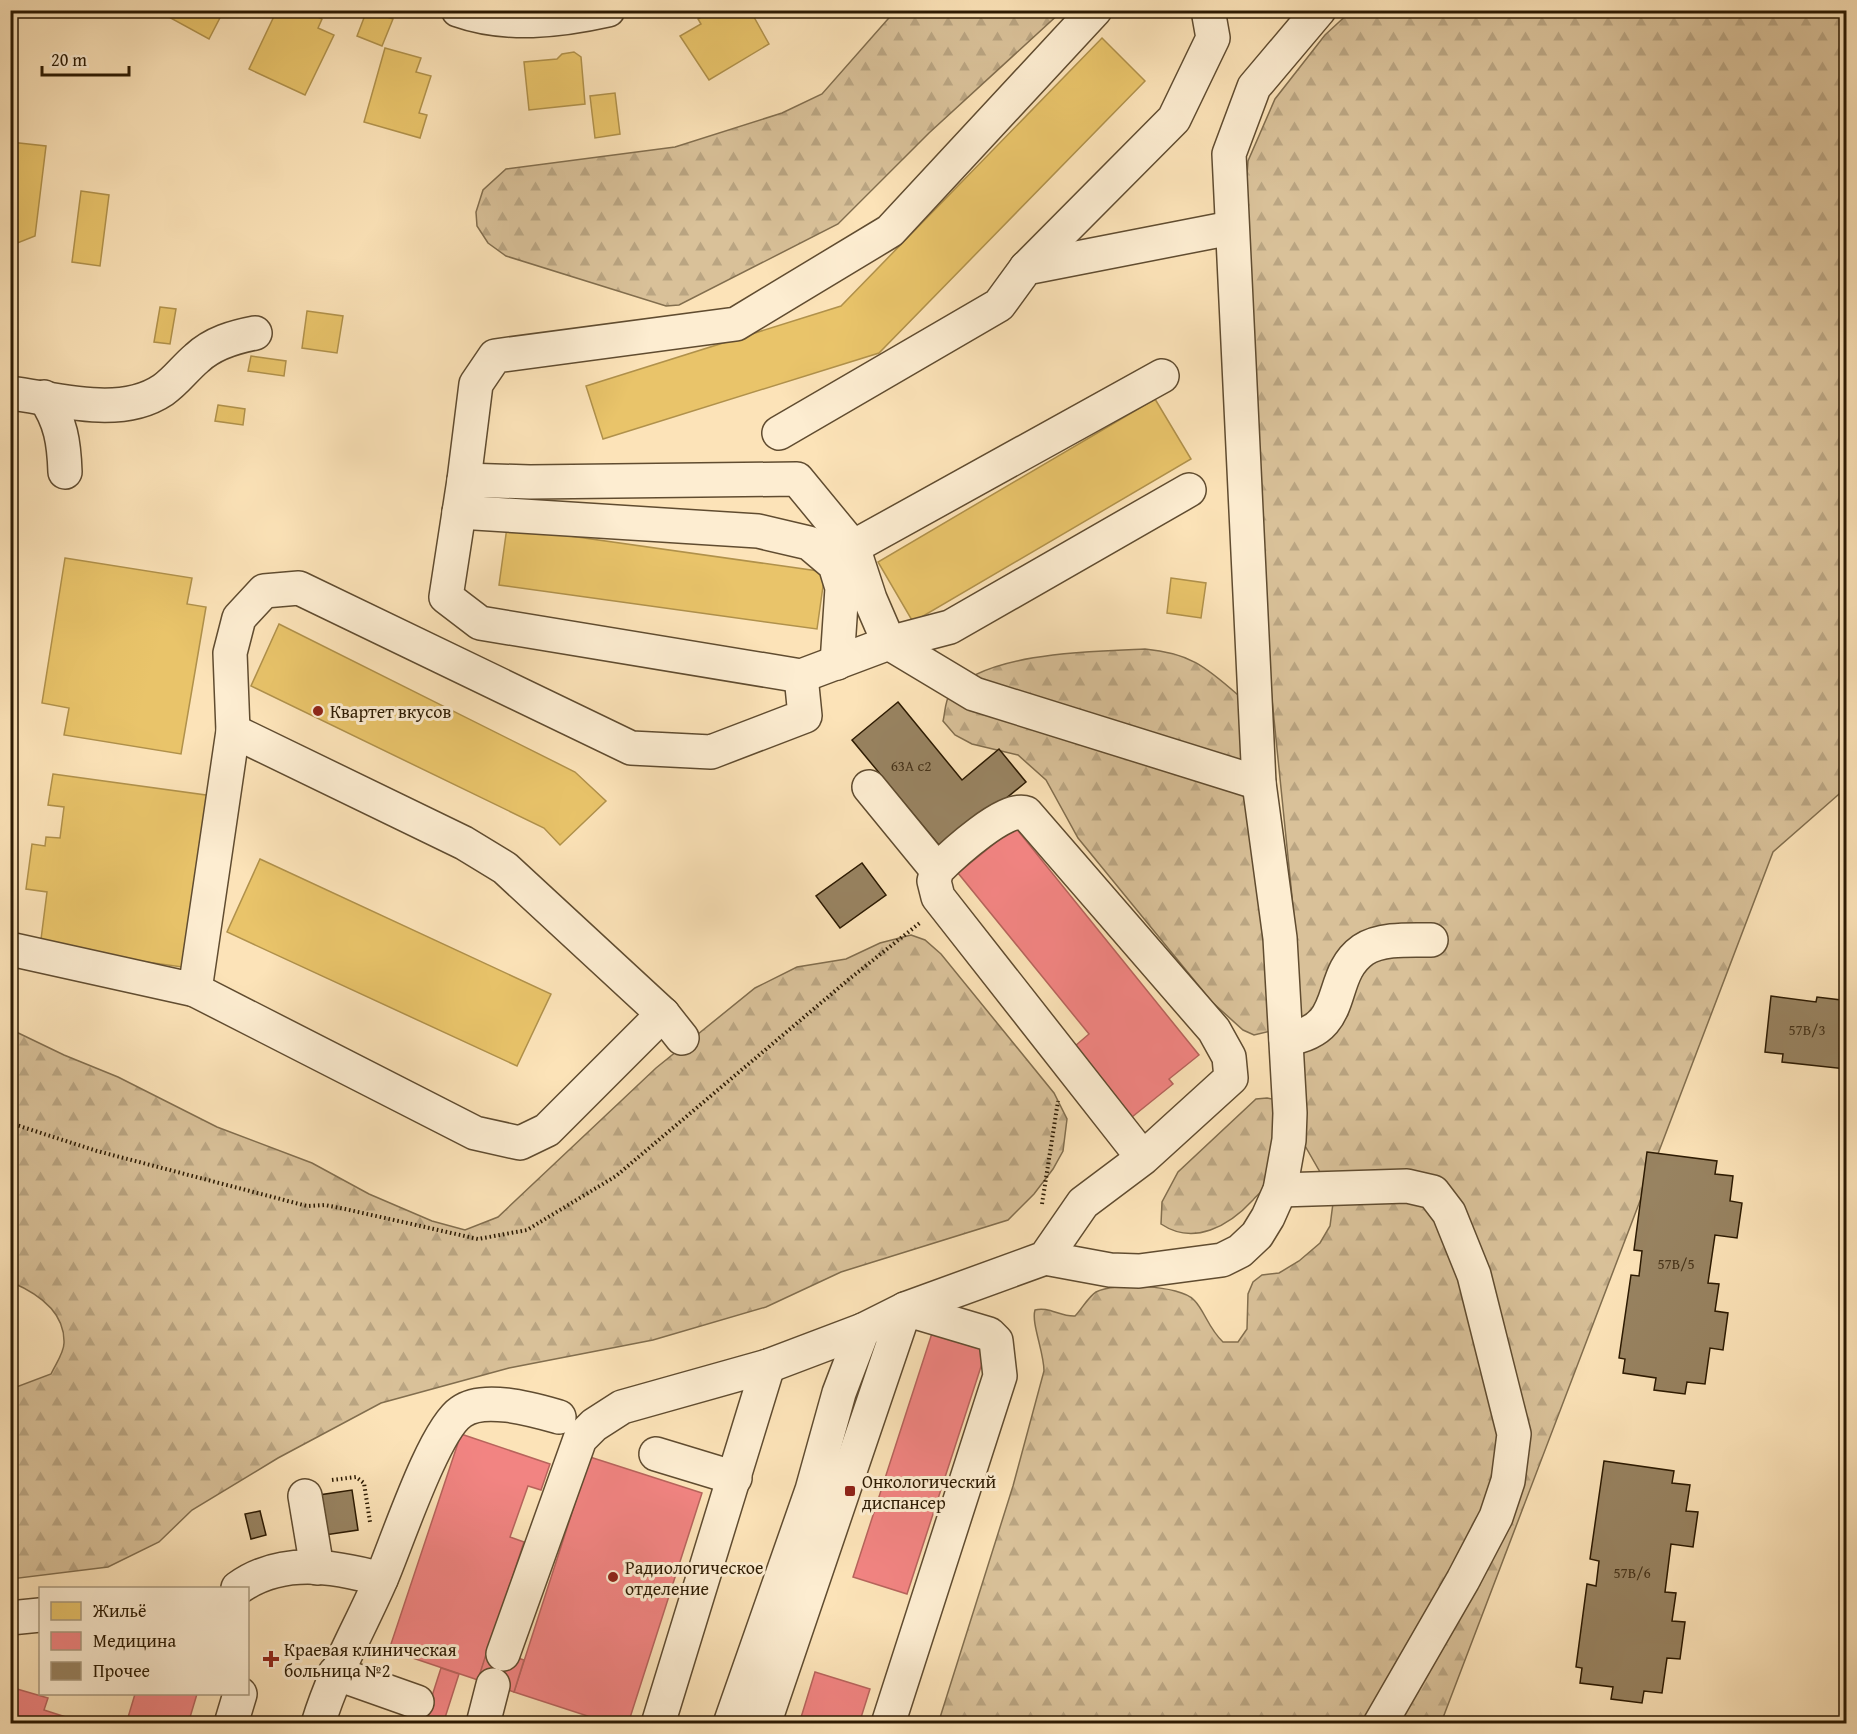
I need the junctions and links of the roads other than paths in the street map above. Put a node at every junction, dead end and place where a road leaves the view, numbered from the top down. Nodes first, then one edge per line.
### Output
1 (458, 10) edge
2 (608, 10) edge
3 (1095, 10) edge
4 (1208, 10) edge
5 (1319, 10) edge
6 (1231, 228) junction
7 (1026, 268) junction
8 (255, 333) dead end
9 (1162, 376) dead end
10 (10, 393) edge
11 (44, 397) junction
12 (779, 433) dead end
13 (65, 472) dead end
14 (464, 480) junction
15 (1189, 490) dead end
16 (459, 512) junction
17 (853, 548) junction
18 (889, 643) junction
19 (837, 663) junction
20 (801, 676) junction
21 (233, 731) junction
22 (1259, 783) junction
23 (869, 787) dead end
24 (937, 870) junction
25 (1431, 940) dead end
26 (10, 950) edge
27 (195, 990) junction
28 (1286, 1039) junction
29 (1143, 1158) junction
30 (1280, 1190) junction
31 (1052, 1249) junction
32 (906, 1309) junction
33 (863, 1330) junction
34 (768, 1366) junction
35 (559, 1417) dead end
36 (656, 1454) dead end
37 (735, 1478) junction
38 (305, 1497) road end
39 (317, 1568) junction
40 (381, 1579) junction
41 (239, 1587) edge
42 (503, 1653) dead end
43 (334, 1673) junction
44 (493, 1685) dead end
45 (240, 1695) edge
46 (417, 1702) dead end
47 (231, 1724) edge
48 (318, 1724) edge
49 (483, 1724) edge
50 (658, 1724) edge
51 (730, 1724) edge
52 (764, 1724) edge
53 (888, 1724) edge
54 (1380, 1724) edge

1 - 2 lane
3 - 14 lane
4 - 7 lane
5 - 6 lane
6 - 7 lane
6 - 22 lane
7 - 12 lane
8 - 11 lane
9 - 17 lane
10 - 11 lane
11 - 13 lane
14 - 16 lane
14 - 17 lane
15 - 18 lane
16 - 19 lane
16 - 20 lane
17 - 18 lane
18 - 19 lane
18 - 22 lane
19 - 20 lane
20 - 21 lane
21 - 27 lane
21 - 27 lane
22 - 28 lane
23 - 24 lane
24 - 29 lane
24 - 29 lane
25 - 28 lane
26 - 27 lane
28 - 30 lane
29 - 31 lane
30 - 31 lane
30 - 54 lane
31 - 32 lane
32 - 33 lane
32 - 52 lane
32 - 53 lane
33 - 34 lane
33 - 51 lane
34 - 37 lane
34 - 42 lane
35 - 40 lane
36 - 37 lane
37 - 50 lane
38 - 39 lane
39 - 40 lane
39 - 41 lane
40 - 43 lane
43 - 46 lane
43 - 48 lane
44 - 49 lane
45 - 47 lane

